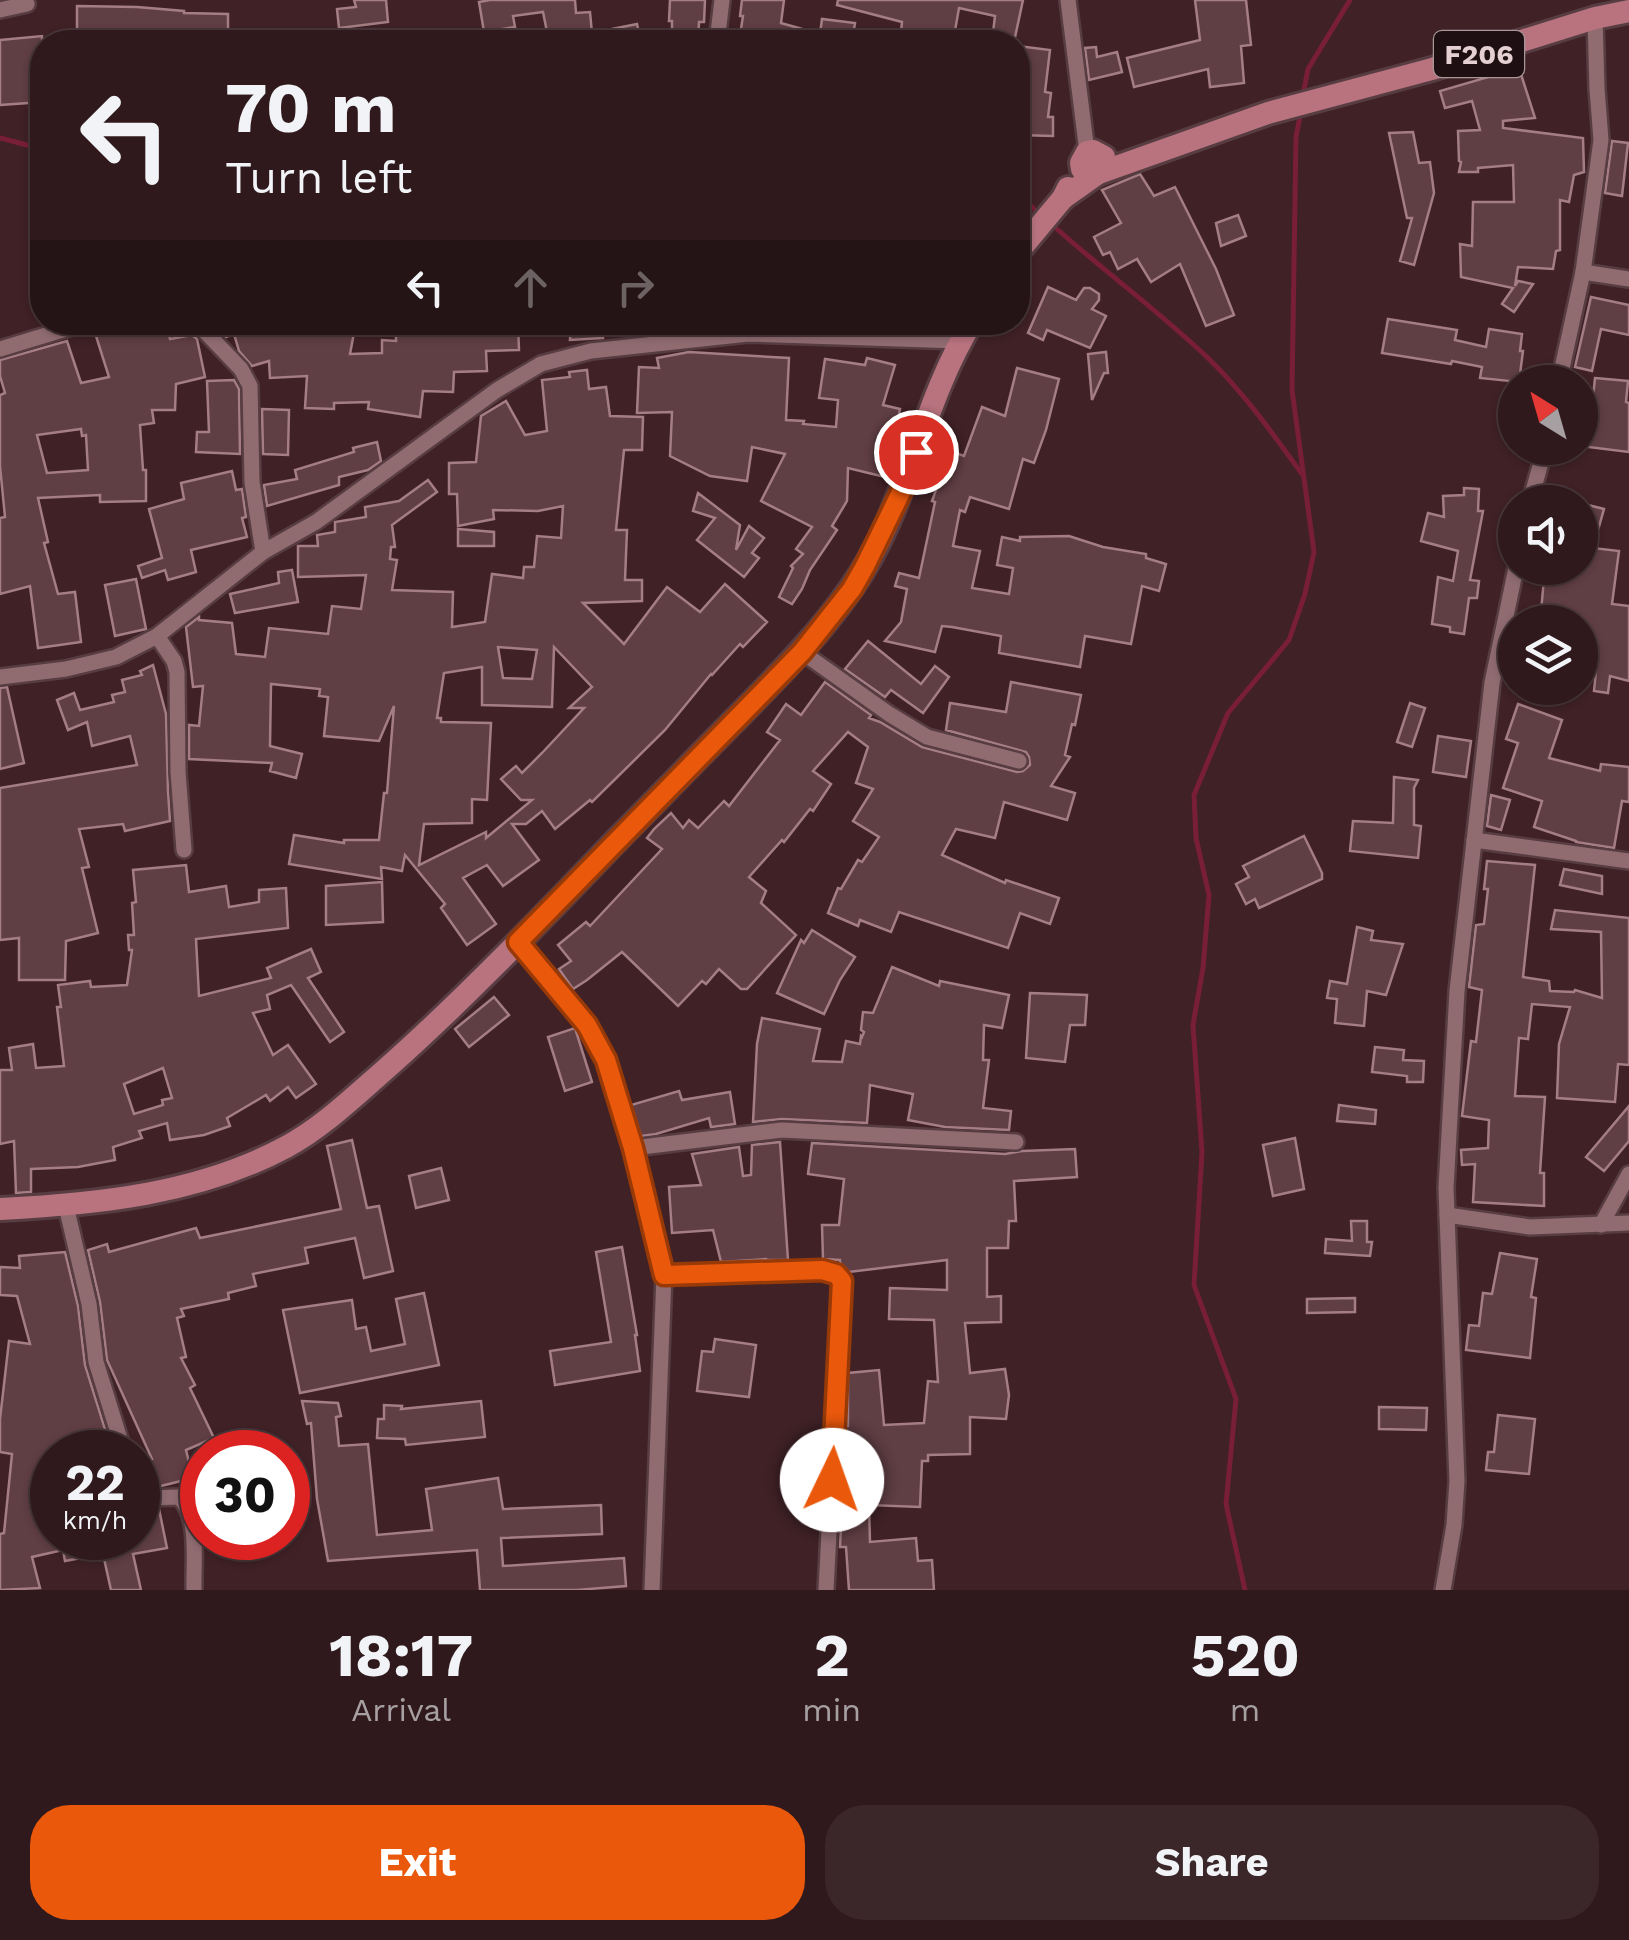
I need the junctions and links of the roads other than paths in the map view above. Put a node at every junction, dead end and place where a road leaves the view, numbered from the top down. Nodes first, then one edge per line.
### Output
1 (722, 0) edge
2 (1068, 0) edge
3 (27, 4) dead end
4 (0, 10) edge
5 (1629, 11) edge
6 (1595, 18) junction
7 (718, 30) edge
8 (1092, 163) junction
9 (1030, 237) edge
10 (1583, 272) junction
11 (1629, 279) edge
12 (44, 335) edge
13 (208, 335) edge
14 (700, 335) edge
15 (965, 335) edge
16 (0, 348) edge
17 (1563, 365) edge
18 (263, 552) junction
19 (1512, 585) edge
20 (157, 636) junction
21 (802, 652) junction
22 (0, 677) edge
23 (1018, 762) dead end
24 (1474, 840) junction
25 (184, 850) dead end
26 (1629, 861) edge
27 (518, 942) junction
28 (1016, 1142) dead end
29 (633, 1148) junction
30 (1629, 1174) edge
31 (62, 1206) junction
32 (0, 1209) edge
33 (1447, 1214) junction
34 (0, 1221) edge
35 (1629, 1223) edge
36 (1601, 1225) junction
37 (664, 1275) junction
38 (117, 1430) edge
39 (160, 1497) edge
40 (194, 1590) edge
41 (652, 1590) edge
42 (826, 1590) edge
43 (1443, 1590) edge

1 - 7 street
2 - 8 street
3 - 4 street
5 - 6 main road, F206
6 - 8 main road, F206
6 - 10 street
8 - 9 main road, F206
10 - 11 street
10 - 17 street
12 - 16 street
13 - 18 street
14 - 18 street
15 - 21 main road
18 - 20 street
19 - 24 street
20 - 22 street
20 - 25 street
21 - 23 street
21 - 27 main road
24 - 26 street
24 - 33 street
27 - 29 street
27 - 31 main road
28 - 29 street
29 - 37 street
30 - 36 street
31 - 32 main road
31 - 34 main road
31 - 38 street
33 - 36 street
33 - 43 street
35 - 36 street
37 - 41 street
37 - 42 street
39 - 40 street

